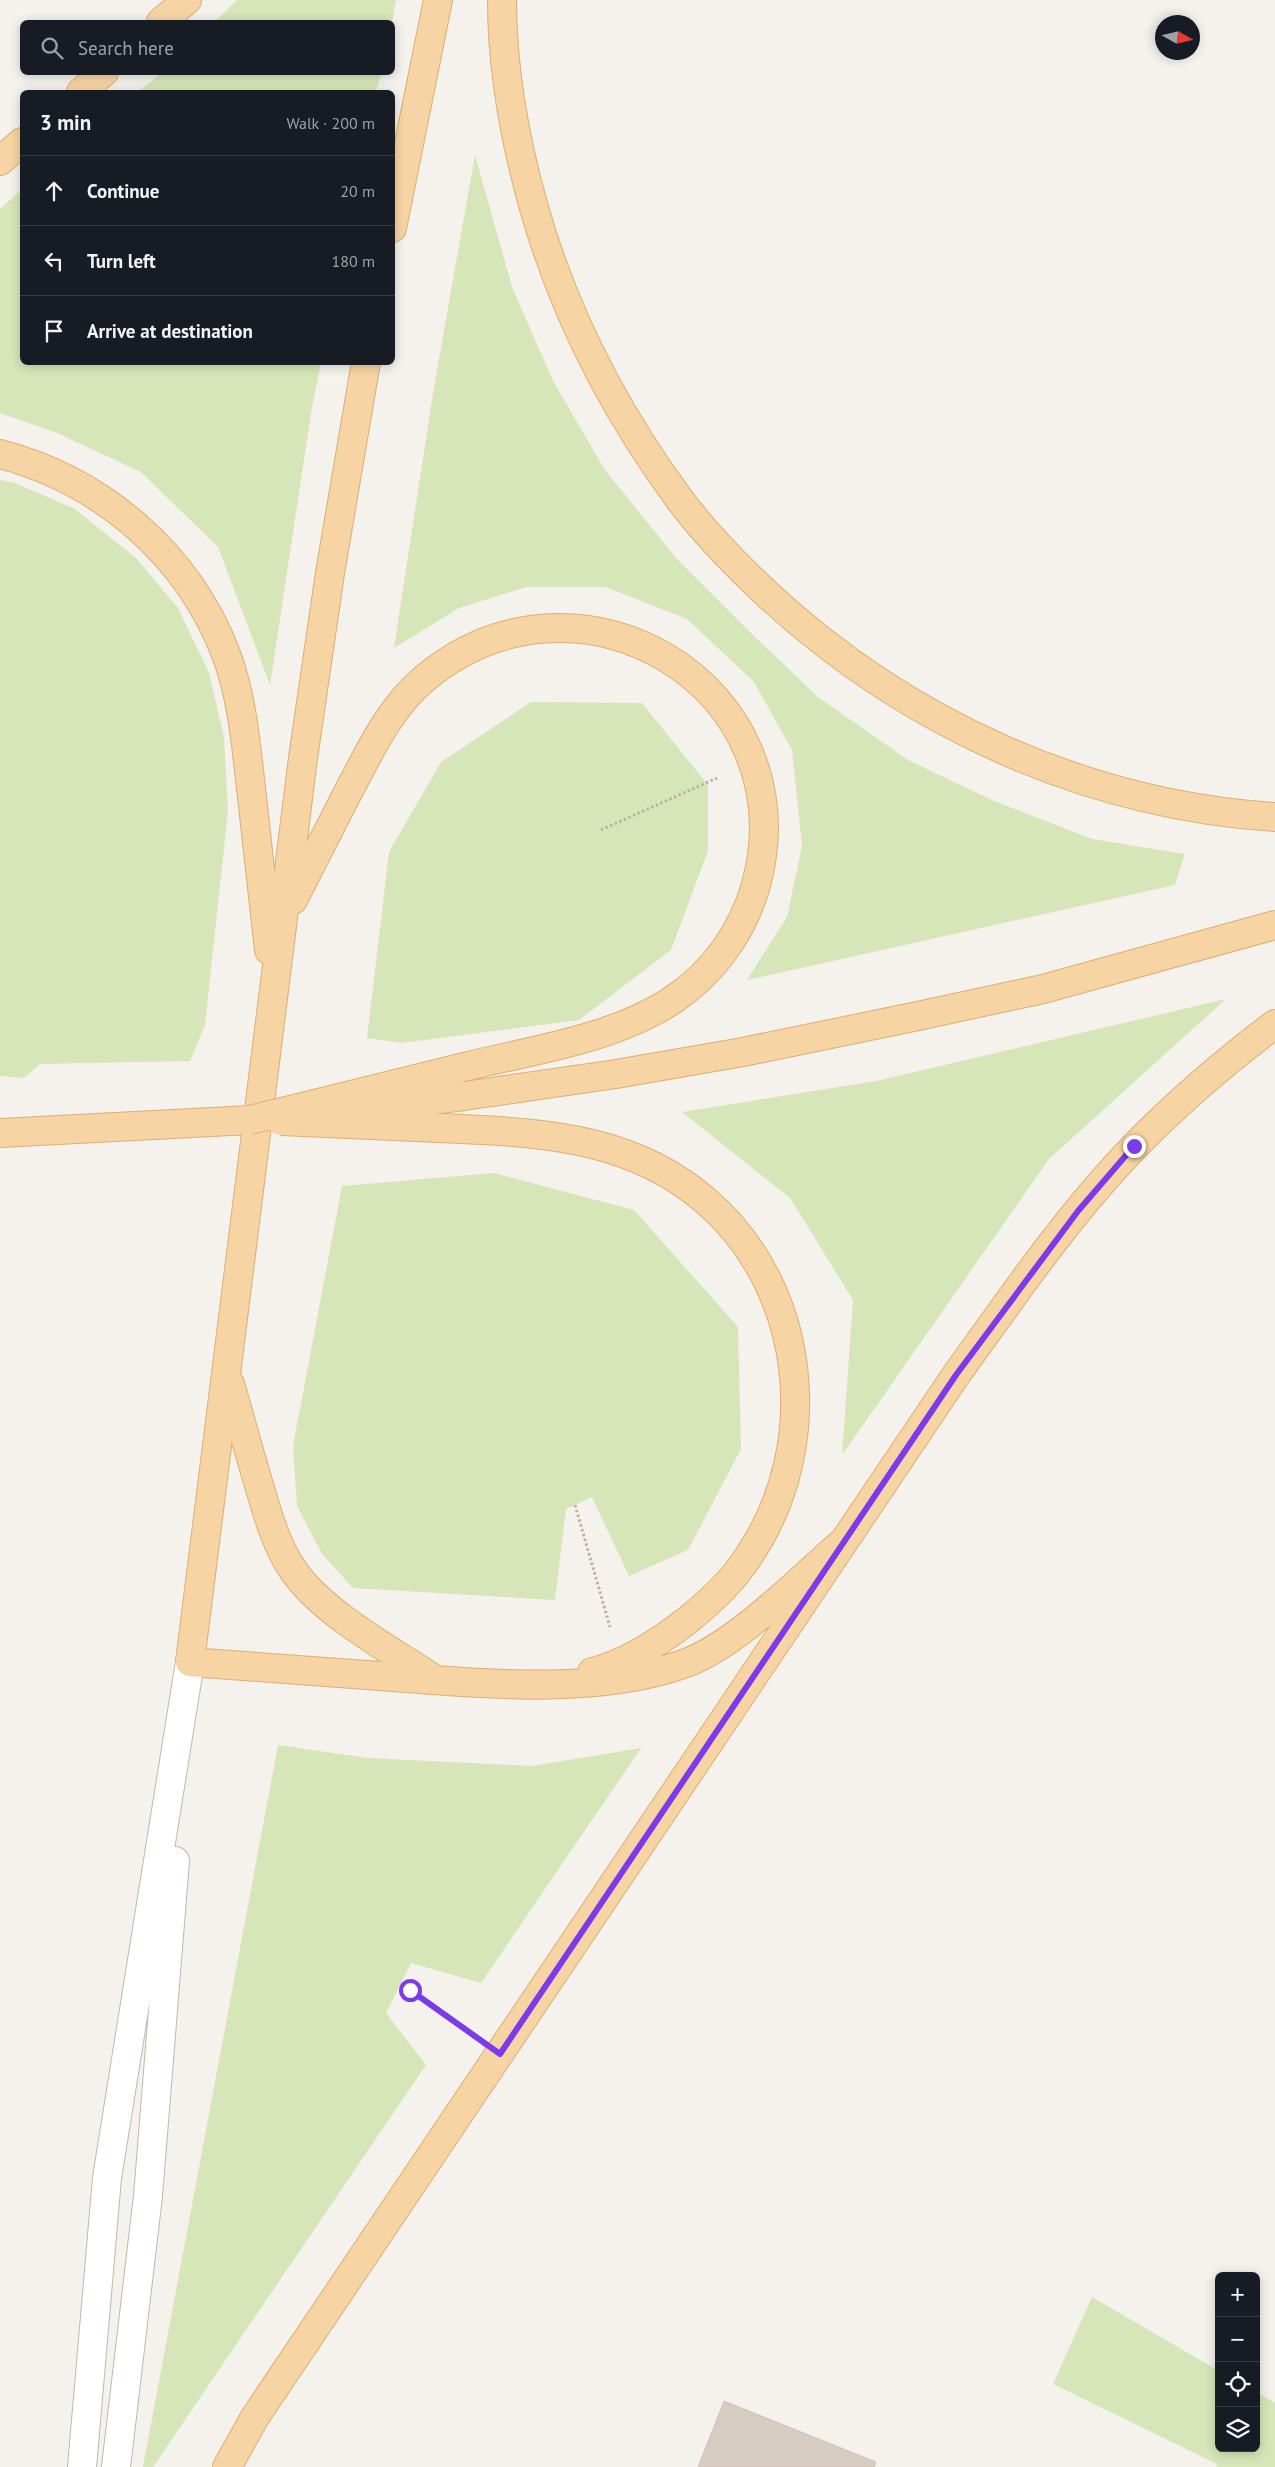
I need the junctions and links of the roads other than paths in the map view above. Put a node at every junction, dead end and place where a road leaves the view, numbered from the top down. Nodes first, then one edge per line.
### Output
1 (187, 0) edge
2 (438, 0) edge
3 (502, 0) edge
4 (163, 20) edge
5 (101, 75) edge
6 (83, 90) edge
7 (20, 144) edge
8 (0, 161) edge
9 (395, 213) edge
10 (365, 365) edge
11 (0, 454) edge
12 (1275, 817) edge
13 (284, 917) junction
14 (1275, 925) edge
15 (274, 996) junction
16 (1275, 1024) edge
17 (250, 1120) junction
18 (0, 1133) edge
19 (227, 1372) junction
20 (844, 1541) junction
21 (190, 1662) junction
22 (435, 1680) junction
23 (508, 1683) junction
24 (82, 2467) edge
25 (116, 2467) edge
26 (227, 2467) edge

1 - 4 main road
2 - 9 main road
3 - 12 main road
5 - 6 main road
7 - 8 main road
10 - 13 main road
11 - 15 main road
13 - 15 main road
13 - 17 main road, bridge
14 - 17 main road, bridge
15 - 19 main road
16 - 20 main road
17 - 18 main road
17 - 23 main road, bridge
19 - 21 main road
19 - 22 main road
20 - 23 main road
20 - 26 main road
21 - 22 main road
21 - 24 street
21 - 25 street
22 - 23 main road

